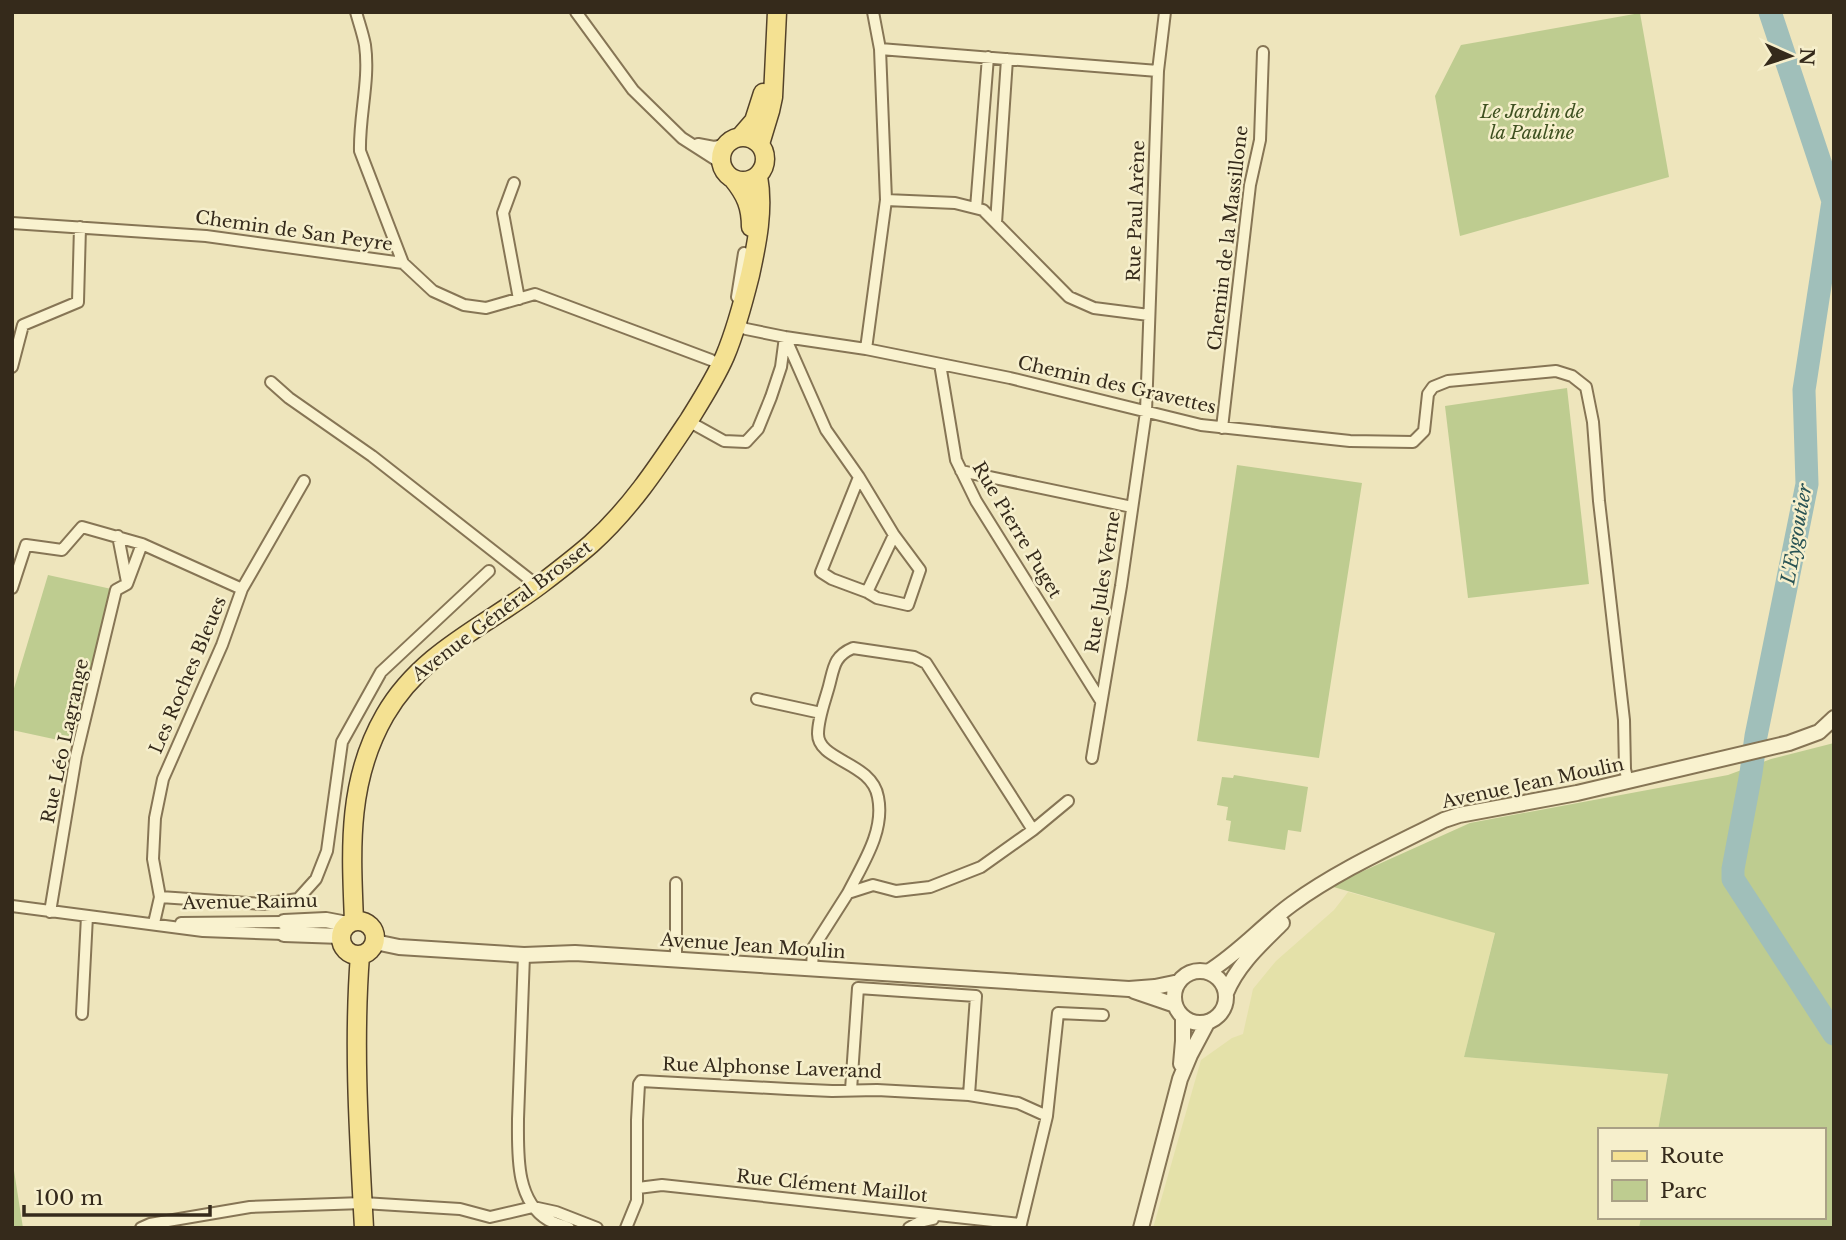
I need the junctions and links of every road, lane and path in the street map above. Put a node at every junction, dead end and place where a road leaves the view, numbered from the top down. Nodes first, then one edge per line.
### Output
1 (356, 12) edge
2 (576, 12) edge
3 (769, 12) edge
4 (777, 12) edge
5 (873, 12) edge
6 (1165, 12) edge
7 (880, 48) junction
8 (1263, 52) dead end
9 (988, 57) junction
10 (1007, 59) junction
11 (1158, 71) junction
12 (682, 138) junction
13 (734, 140) junction
14 (760, 144) junction
15 (721, 163) junction
16 (758, 176) junction
17 (733, 179) junction
18 (513, 183) dead end
19 (886, 200) junction
20 (976, 208) junction
21 (12, 223) edge
22 (996, 223) junction
23 (80, 228) junction
24 (744, 253) junction
25 (403, 263) junction
26 (519, 299) junction
27 (1149, 315) junction
28 (737, 325) junction
29 (785, 337) junction
30 (866, 349) junction
31 (711, 360) junction
32 (940, 364) junction
33 (12, 367) edge
34 (271, 382) dead end
35 (1146, 412) junction
36 (688, 421) junction
37 (1222, 428) junction
38 (961, 471) junction
39 (651, 476) junction
40 (859, 477) junction
41 (304, 481) dead end
42 (1132, 507) junction
43 (894, 535) junction
44 (118, 536) junction
45 (142, 544) junction
46 (489, 570) dead end
47 (127, 584) junction
48 (538, 586) junction
49 (12, 588) edge
50 (242, 589) junction
51 (867, 593) junction
52 (757, 699) dead end
53 (1101, 701) junction
54 (821, 713) junction
55 (1834, 718) edge
56 (1092, 758) dead end
57 (1628, 782) junction
58 (1068, 801) dead end
59 (1032, 830) junction
60 (676, 883) dead end
61 (1318, 887) junction
62 (848, 893) junction
63 (160, 897) junction
64 (12, 906) edge
65 (50, 912) junction
66 (86, 916) junction
67 (154, 923) junction
68 (347, 927) junction
69 (284, 928) joint
70 (375, 942) junction
71 (360, 955) junction
72 (524, 956) junction
73 (676, 961) junction
74 (812, 969) junction
75 (1208, 972) junction
76 (1179, 982) junction
77 (1129, 989) junction
78 (1226, 993) junction
79 (1179, 1011) junction
80 (82, 1014) dead end
81 (1103, 1015) dead end
82 (1207, 1023) junction
83 (1180, 1079) junction
84 (851, 1090) junction
85 (969, 1095) junction
86 (1047, 1116) junction
87 (638, 1188) junction
88 (363, 1203) junction
89 (533, 1207) junction
90 (943, 1216) junction
91 (488, 1222) edge
92 (1021, 1226) edge
93 (141, 1228) edge
94 (364, 1228) edge
95 (569, 1228) edge
96 (597, 1228) edge
97 (626, 1228) edge
98 (909, 1228) edge
99 (1141, 1228) edge

1 - 25 street
2 - 12 street
3 - 13 main road
4 - 14 main road
5 - 7 street
6 - 11 street, Rue Paul Arène
7 - 9 street
7 - 19 street
8 - 37 street, Chemin de la Massillone
9 - 10 street
9 - 20 street
10 - 11 street
10 - 22 street
11 - 27 street, Rue Paul Arène
12 - 13 street
12 - 15 street
13 - 14 main road
13 - 15 main road
14 - 16 main road
15 - 17 main road
16 - 17 main road
16 - 28 main road, Avenue Général Brosset
17 - 24 main road, Avenue Général Brosset
18 - 26 street
19 - 20 street
19 - 30 street
20 - 22 street
21 - 23 street, Chemin de San Peyre
22 - 27 street
23 - 25 street, Chemin de San Peyre
23 - 33 street
24 - 28 street
24 - 31 main road, Avenue Général Brosset
25 - 26 street, Chemin de San Peyre
26 - 31 street, Chemin de San Peyre
27 - 35 street, Rue Paul Arène
28 - 29 street, Chemin des Gravettes
28 - 36 main road, Avenue Général Brosset
29 - 30 street, Chemin des Gravettes
29 - 36 street
29 - 40 street
30 - 32 street, Chemin des Gravettes
31 - 39 main road, Avenue Général Brosset
32 - 35 street, Chemin des Gravettes
32 - 38 street, Rue Pierre Puget
34 - 48 street
35 - 37 street, Chemin des Gravettes
35 - 42 street, Rue Jules Verne
36 - 39 main road, Avenue Général Brosset
37 - 57 street, Chemin des Gravettes
38 - 42 street
38 - 53 street, Rue Pierre Puget
39 - 48 main road, Avenue Général Brosset
40 - 43 street
40 - 51 street
41 - 50 street, Les Roches Bleues
42 - 53 street, Rue Jules Verne
43 - 51 street
43 - 51 street
44 - 45 street
44 - 47 street
44 - 49 street
45 - 47 street, Rue Léo Lagrange
45 - 50 street
46 - 63 street
47 - 65 street, Rue Léo Lagrange
48 - 68 main road, Avenue Général Brosset
50 - 63 street, Les Roches Bleues
52 - 54 street
53 - 56 street, Rue Jules Verne
54 - 59 street
54 - 62 street
55 - 57 street, Avenue Jean Moulin
57 - 61 street, Avenue Jean Moulin
58 - 59 street
59 - 62 street
60 - 73 street
61 - 75 street, Avenue Jean Moulin
61 - 78 street, Avenue Jean Moulin
62 - 74 street
63 - 67 street, Les Roches Bleues
64 - 65 street, Avenue Raimu
65 - 66 street, Avenue Raimu
66 - 67 street, Avenue Raimu
66 - 80 street
67 - 69 street, Avenue Raimu
68 - 69 street, Avenue Raimu
68 - 70 main road
68 - 71 main road
70 - 71 main road
70 - 72 street, Avenue Jean Moulin
71 - 88 main road
72 - 73 street, Avenue Jean Moulin
72 - 89 street
73 - 74 street, Avenue Jean Moulin
74 - 77 street, Avenue Jean Moulin
75 - 76 street
75 - 78 street
76 - 77 street, Avenue Jean Moulin
76 - 79 street
77 - 79 street, Avenue Jean Moulin
78 - 82 street
79 - 82 street
79 - 83 street
81 - 86 street
82 - 83 street
83 - 99 street
84 - 85 street, Rue Alphonse Laverand
84 - 85 street
84 - 87 street, Rue Alphonse Laverand
85 - 86 street, Rue Alphonse Laverand
86 - 92 street
87 - 90 street, Rue Clément Maillot
87 - 97 street, Rue Alphonse Laverand
88 - 91 street
88 - 93 street
88 - 94 main road
89 - 91 street
89 - 95 street
89 - 96 street
90 - 92 street, Rue Clément Maillot
90 - 98 street

